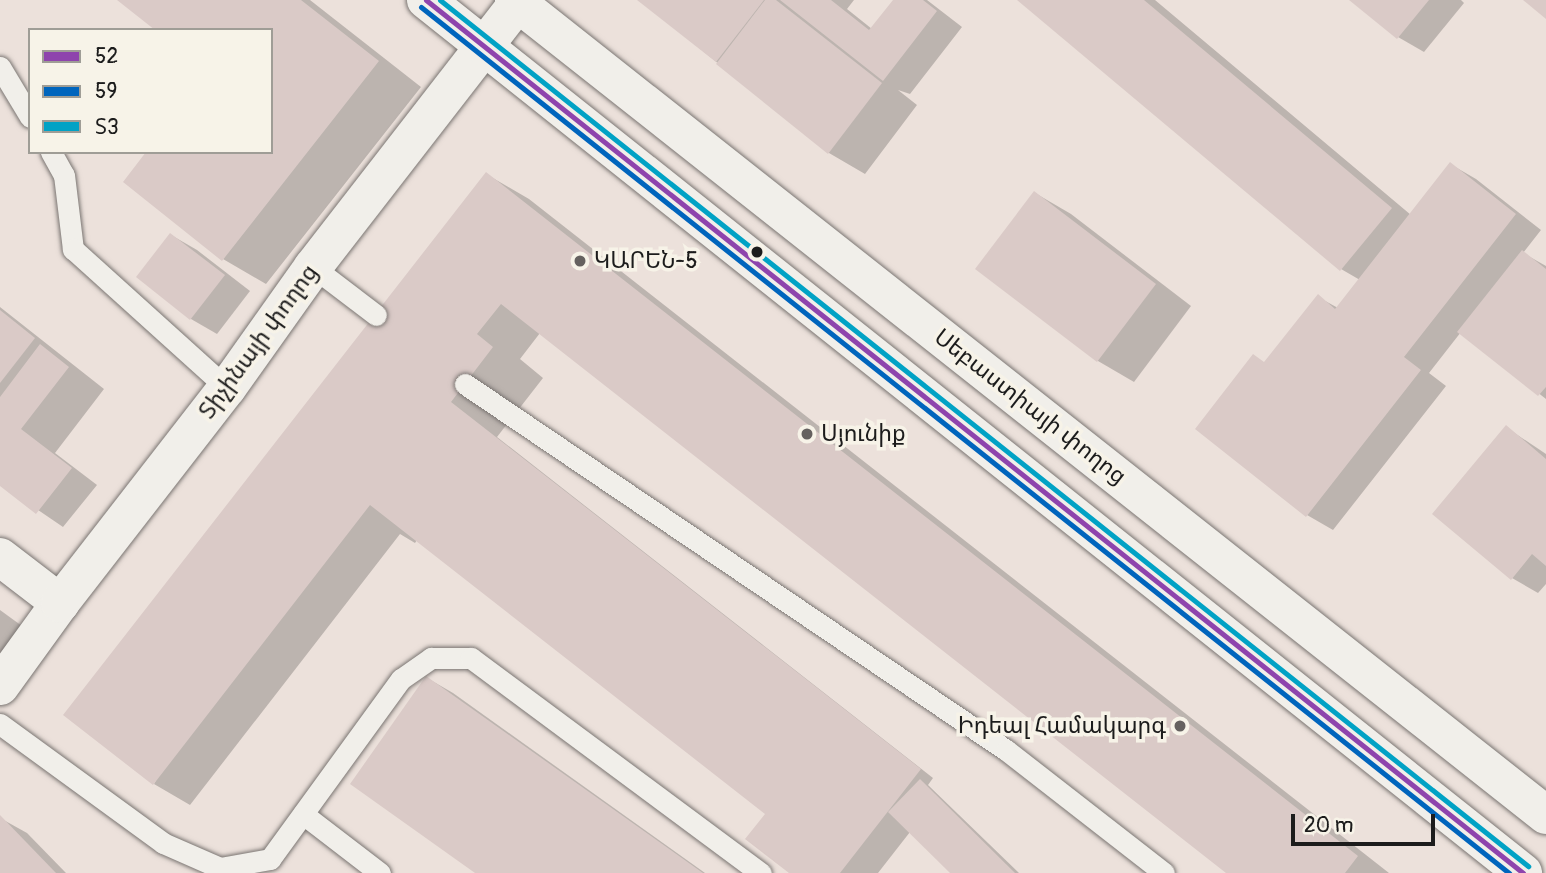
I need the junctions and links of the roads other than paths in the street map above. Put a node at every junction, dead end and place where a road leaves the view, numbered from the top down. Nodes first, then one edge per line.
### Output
1 (426, 0) edge
2 (517, 1) edge
3 (484, 46) junction
4 (0, 67) edge
5 (28, 114) edge
6 (52, 154) edge
7 (313, 267) junction
8 (376, 315) dead end
9 (465, 384) dead end
10 (227, 388) junction
11 (0, 557) edge
12 (60, 603) junction
13 (0, 686) edge
14 (0, 724) edge
15 (303, 814) junction
16 (1546, 815) edge
17 (380, 873) edge
18 (761, 873) edge
19 (1164, 873) edge
20 (1523, 873) edge

1 - 3 main road
2 - 3 main road, Տիչինայի փողոց
2 - 16 main road, Սեբաստիայի փողոց
3 - 7 main road, Տիչինայի փողոց
3 - 20 main road
4 - 5 lane
6 - 10 lane
7 - 8 lane
7 - 10 main road, Տիչինայի փողոց
9 - 19 lane
10 - 12 main road, Տիչինայի փողոց
11 - 12 main road
12 - 13 main road, Տիչինայի փողոց
14 - 15 lane
15 - 17 lane
15 - 18 lane

